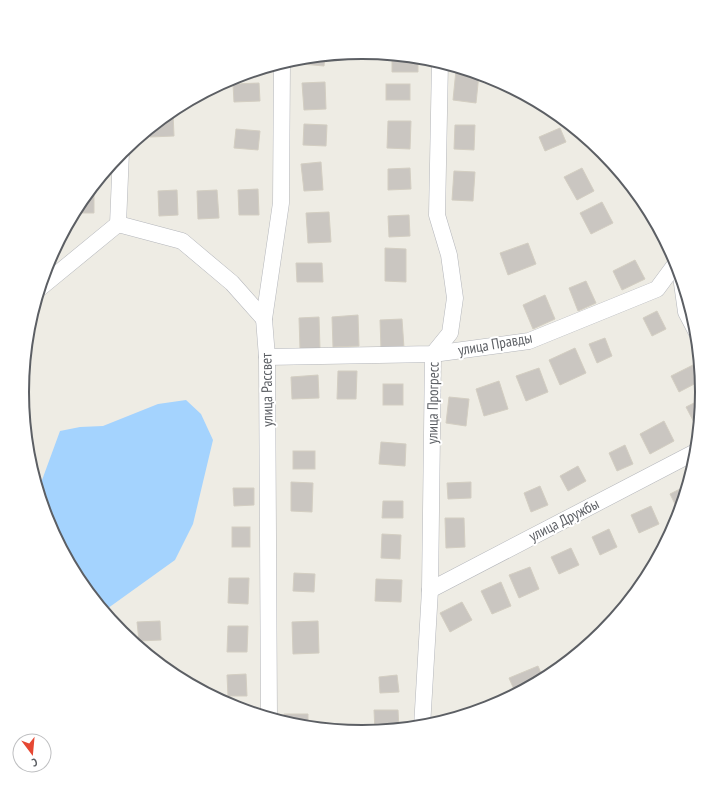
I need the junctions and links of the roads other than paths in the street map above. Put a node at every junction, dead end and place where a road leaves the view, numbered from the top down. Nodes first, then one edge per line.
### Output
1 (440, 68) edge
2 (282, 69) edge
3 (121, 164) edge
4 (118, 224) junction
5 (672, 268) edge
6 (48, 281) edge
7 (264, 319) junction
8 (433, 354) junction
9 (267, 357) junction
10 (690, 454) edge
11 (430, 590) junction
12 (269, 713) edge
13 (422, 721) edge

1 - 8 street, улица Прогресс
2 - 7 street, улица Рассвет
3 - 4 street
4 - 6 street
4 - 7 street
5 - 8 street, улица Правды
7 - 9 street, улица Рассвет
8 - 9 street, улица Правды
8 - 11 street, улица Прогресс
9 - 12 street, улица Рассвет
10 - 11 street, улица Дружбы
11 - 13 street, улица Прогресс

